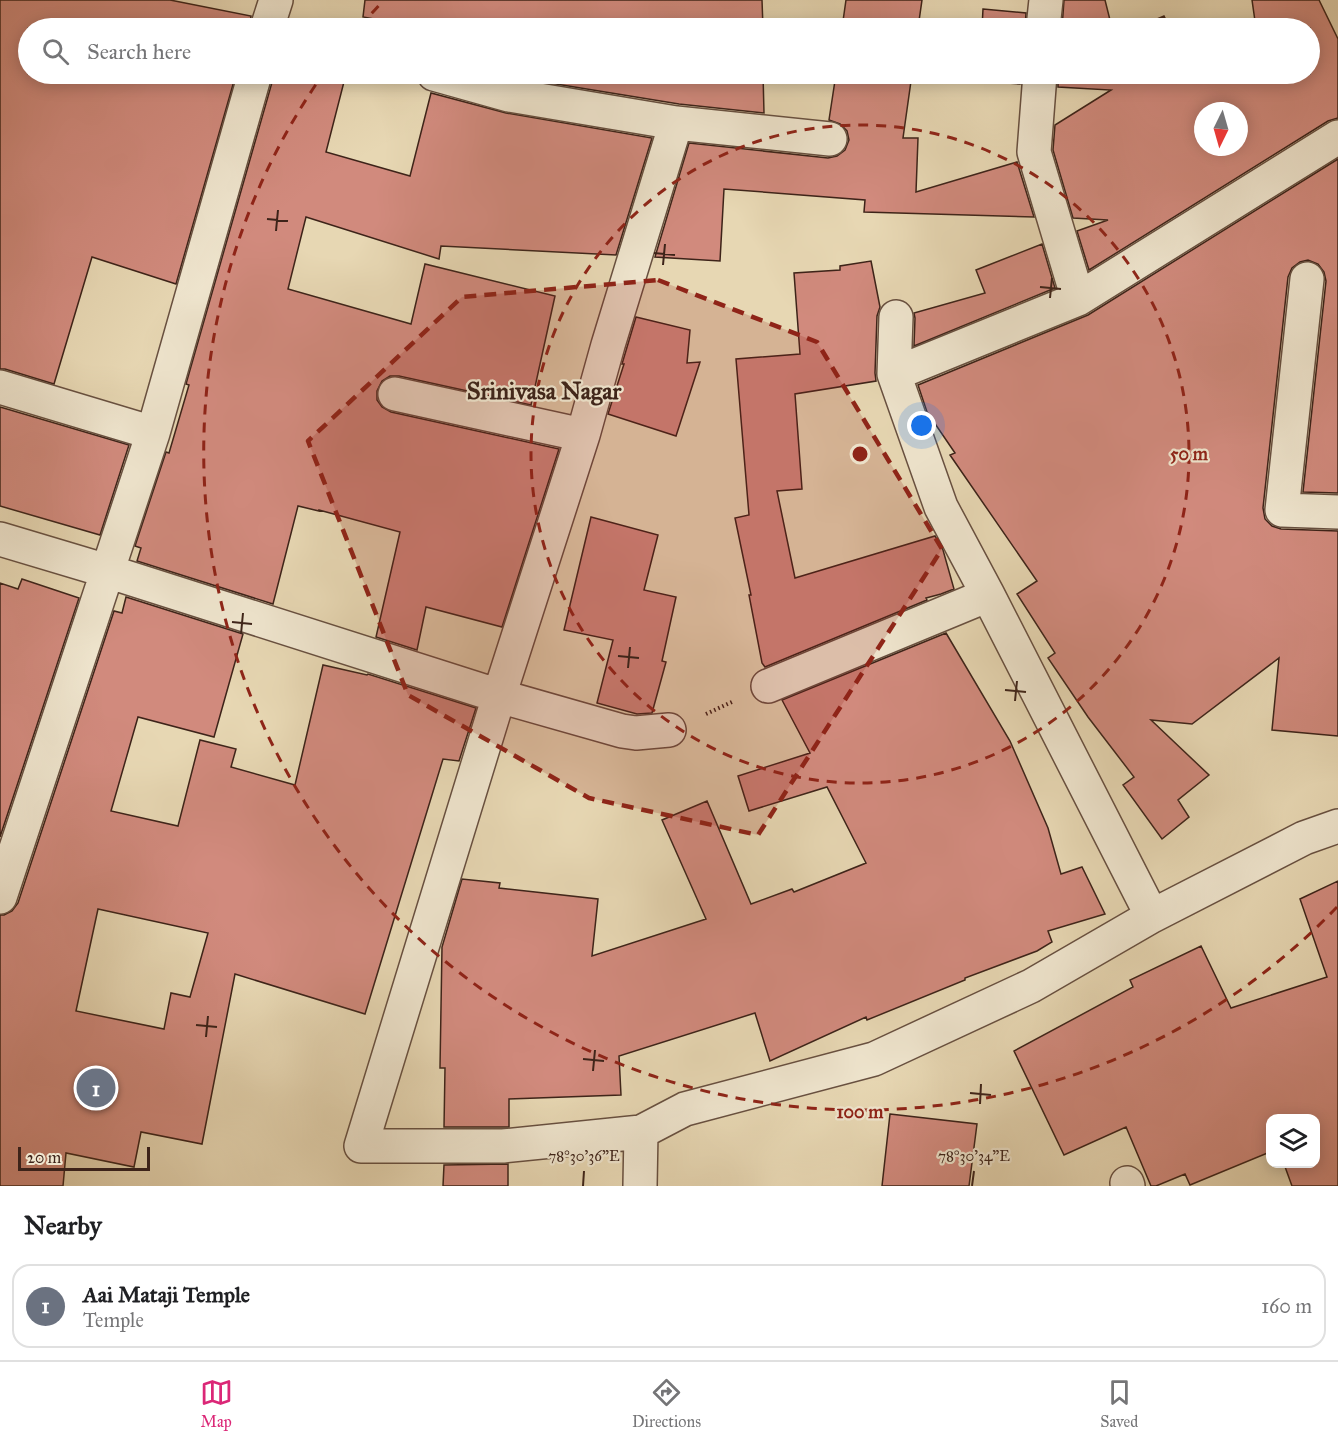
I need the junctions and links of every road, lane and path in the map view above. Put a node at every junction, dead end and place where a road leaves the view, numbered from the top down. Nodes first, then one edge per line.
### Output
1 (1046, 0) edge
2 (1044, 18) edge
3 (252, 84) edge
4 (470, 84) edge
5 (1039, 84) edge
6 (676, 123) junction
7 (1338, 137) edge
8 (830, 139) dead end
9 (1307, 279) dead end
10 (1078, 299) junction
11 (897, 317) dead end
12 (894, 374) junction
13 (0, 387) edge
14 (395, 394) dead end
15 (153, 433) junction
16 (583, 435) junction
17 (1338, 512) edge
18 (0, 539) edge
19 (107, 571) junction
20 (988, 595) junction
21 (768, 686) joint
22 (499, 696) junction
23 (669, 730) joint
24 (1338, 826) edge
25 (0, 897) edge
26 (1152, 916) junction
27 (641, 1132) junction
28 (640, 1186) edge

1 - 2 street
3 - 15 street
4 - 6 street
5 - 10 street
6 - 8 street
6 - 16 street
7 - 10 street
9 - 17 street
10 - 12 street
11 - 12 street
12 - 20 street
13 - 15 street
14 - 16 street
15 - 19 street
16 - 22 street
18 - 19 street
19 - 22 street
19 - 25 street
20 - 21 street
20 - 26 street
21 - 23 path
22 - 23 street
22 - 27 street
24 - 26 street
26 - 27 street
27 - 28 street

